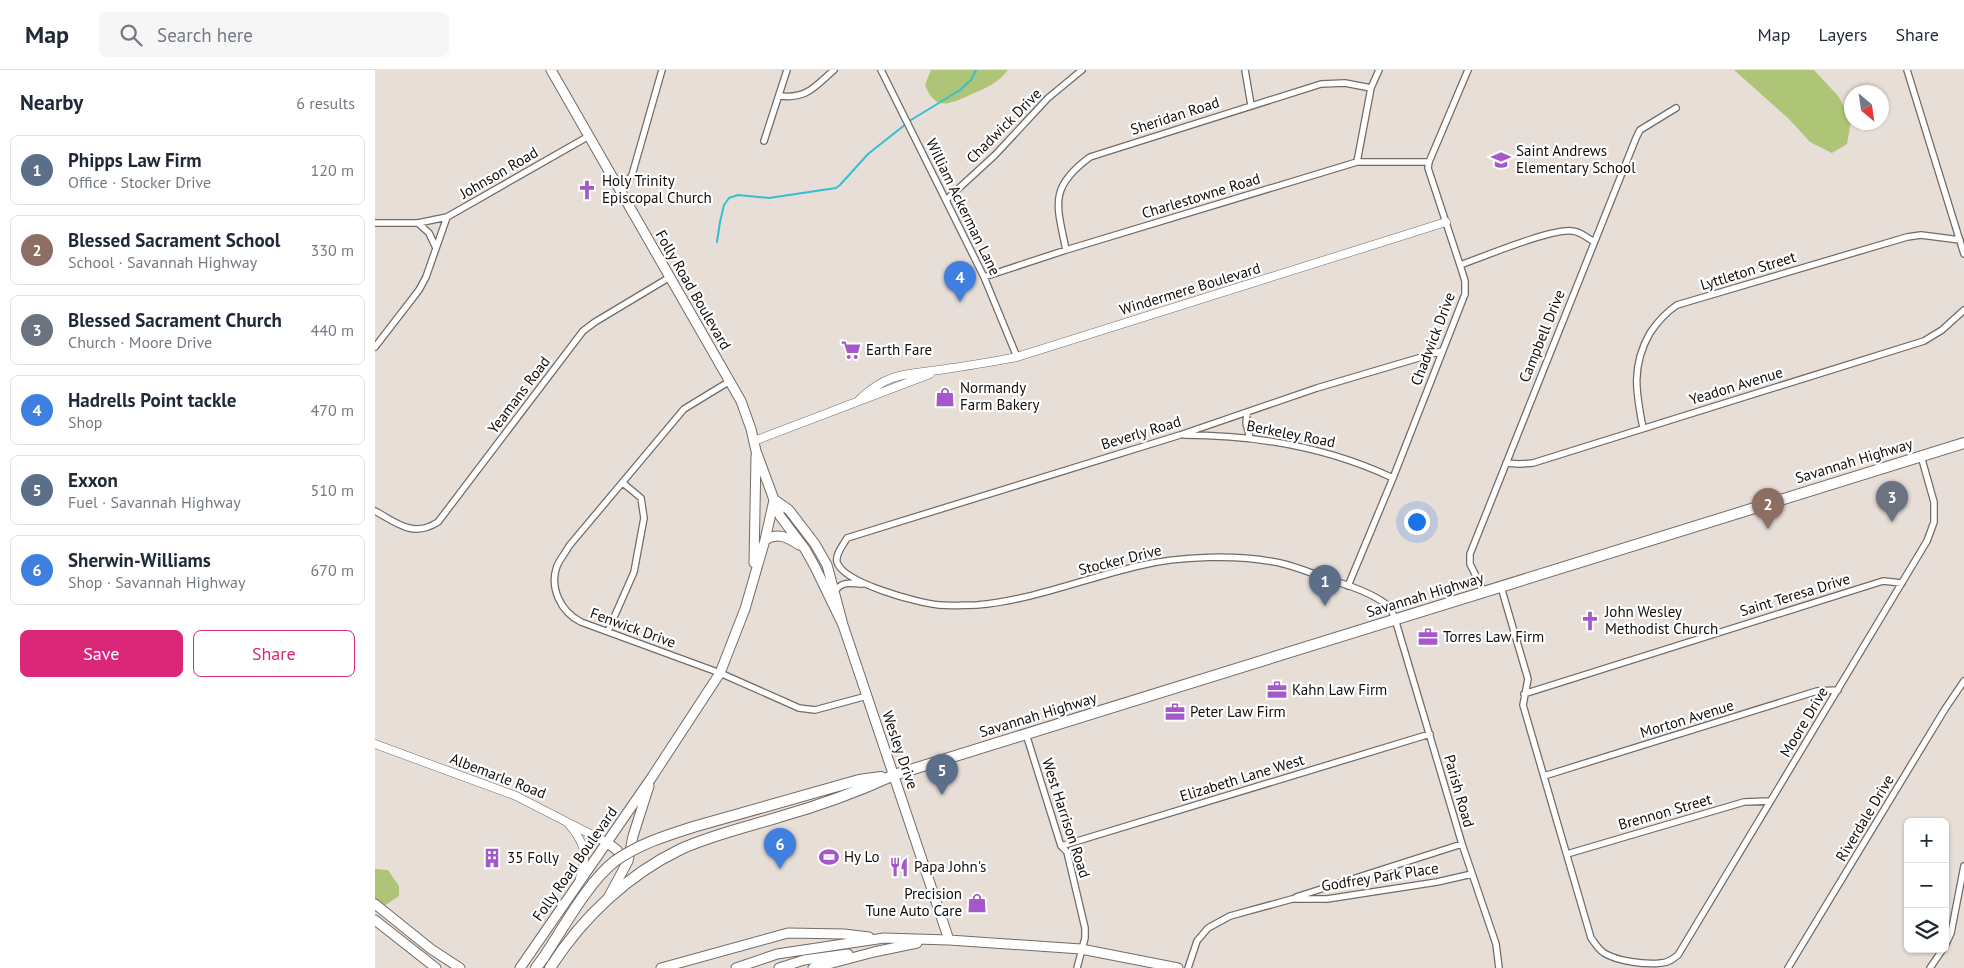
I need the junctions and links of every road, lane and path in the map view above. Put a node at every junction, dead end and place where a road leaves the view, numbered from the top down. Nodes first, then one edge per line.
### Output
1 (551, 70) edge
2 (662, 70) edge
3 (787, 70) edge
4 (834, 70) edge
5 (881, 70) edge
6 (1082, 70) edge
7 (1245, 70) edge
8 (1379, 70) edge
9 (1468, 70) edge
10 (1907, 70) edge
11 (1371, 88) junction
12 (780, 96) junction
13 (1251, 105) junction
14 (1676, 108) dead end
15 (589, 136) junction
16 (764, 141) dead end
17 (1357, 162) junction
18 (1429, 162) junction
19 (621, 192) junction
20 (946, 200) junction
21 (447, 217) junction
22 (1446, 222) junction
23 (418, 223) junction
24 (375, 224) edge
25 (1960, 240) junction
26 (1593, 241) junction
27 (436, 248) junction
28 (1066, 250) junction
29 (1964, 254) edge
30 (1461, 265) junction
31 (984, 277) junction
32 (670, 278) junction
33 (1964, 310) edge
34 (375, 347) edge
35 (1442, 351) junction
36 (1017, 357) junction
37 (939, 370) junction
38 (730, 381) junction
39 (859, 400) junction
40 (1247, 412) junction
41 (1643, 428) junction
42 (1180, 435) junction
43 (1250, 438) junction
44 (754, 441) junction
45 (1964, 443) edge
46 (756, 451) junction
47 (1921, 456) junction
48 (1506, 463) junction
49 (1393, 478) junction
50 (623, 483) junction
51 (775, 500) junction
52 (375, 510) edge
53 (847, 538) joint
54 (765, 540) junction
55 (805, 550) junction
56 (753, 578) junction
57 (1902, 583) junction
58 (868, 585) junction
59 (1348, 586) junction
60 (1501, 587) junction
61 (835, 591) junction
62 (1484, 592) junction
63 (1395, 620) junction
64 (843, 626) junction
65 (607, 631) junction
66 (720, 673) junction
67 (1964, 681) edge
68 (1838, 690) junction
69 (1524, 694) junction
70 (867, 696) junction
71 (1026, 734) junction
72 (1430, 734) junction
73 (375, 744) edge
74 (894, 775) junction
75 (652, 776) junction
76 (1544, 776) junction
77 (1770, 802) junction
78 (566, 820) junction
79 (606, 842) junction
80 (1462, 844) junction
81 (1061, 846) junction
82 (1567, 854) junction
83 (1964, 866) edge
84 (625, 869) junction
85 (1472, 874) junction
86 (578, 884) junction
87 (608, 898) junction
88 (1292, 899) junction
89 (375, 904) edge
90 (375, 920) edge
91 (1949, 937) edge
92 (884, 938) junction
93 (949, 940) junction
94 (930, 941) junction
95 (1081, 949) junction
96 (873, 952) junction
97 (1940, 953) edge
98 (1638, 966) edge
99 (436, 968) edge
100 (460, 968) edge
101 (521, 968) edge
102 (535, 968) edge
103 (550, 968) edge
104 (661, 968) edge
105 (736, 968) edge
106 (779, 968) edge
107 (813, 968) edge
108 (1077, 968) edge
109 (1178, 968) edge
110 (1188, 968) edge
111 (1499, 968) edge
112 (1789, 968) edge
113 (1930, 968) edge

1 - 15 main road, Folly Road Boulevard
2 - 19 street
3 - 12 street
4 - 12 street
5 - 20 street, William Ackerman Lane
6 - 20 street, Chadwick Drive
7 - 13 street
8 - 11 street
9 - 18 street
10 - 25 street
11 - 13 street, Sheridan Road
11 - 17 street
12 - 16 street
13 - 28 street, Sheridan Road
14 - 26 street, Campbell Drive
15 - 19 main road, Folly Road Boulevard
15 - 21 street, Johnson Road
17 - 18 street, Charlestowne Road
17 - 28 street, Charlestowne Road
18 - 22 street, Chadwick Drive
19 - 32 main road, Folly Road Boulevard
20 - 31 street, William Ackerman Lane
21 - 23 street, Johnson Road
21 - 27 street
22 - 30 street, Chadwick Drive
22 - 36 street, Windermere Boulevard
23 - 24 street, Johnson Road
23 - 27 street
25 - 29 street
25 - 41 street, Lyttleton Street
26 - 30 street
26 - 48 street, Campbell Drive
27 - 34 street
28 - 31 street, Charlestowne Road
30 - 35 street, Chadwick Drive
31 - 36 street, William Ackerman Lane
32 - 38 main road, Folly Road Boulevard
32 - 52 street, Yeamans Road
33 - 41 street, Yeadon Avenue
35 - 40 street, Beverly Road
35 - 49 street, Chadwick Drive
36 - 37 street, Windermere Boulevard
37 - 39 street, Windermere Boulevard
37 - 39 street, Windermere Boulevard
38 - 44 main road, Folly Road Boulevard
38 - 50 street, Fenwick Drive
39 - 44 street, Windermere Boulevard
40 - 42 street, Beverly Road
40 - 43 street
41 - 48 street, Yeadon Avenue
42 - 43 street, Berkeley Road
42 - 53 street, Beverly Road
43 - 49 street, Berkeley Road
44 - 46 main road, Folly Road Boulevard
45 - 47 highway, Savannah Highway
46 - 51 main road, Folly Road Boulevard
46 - 56 main road, Folly Road Boulevard
47 - 57 street, Moore Drive
47 - 60 highway, Savannah Highway
48 - 62 street, Campbell Drive
49 - 59 street, Chadwick Drive
50 - 65 street
50 - 65 street, Fenwick Drive
51 - 54 main road, Folly Road Boulevard
51 - 55 main road, Wesley Drive
51 - 61 main road, Wesley Drive
53 - 58 street, Stocker Drive
54 - 55 main road
54 - 56 main road, Folly Road Boulevard
55 - 64 main road, Wesley Drive
56 - 66 main road, Folly Road Boulevard
57 - 68 street, Moore Drive
57 - 69 street, Saint Teresa Drive
58 - 59 street, Stocker Drive
58 - 61 street, Stocker Drive
59 - 63 street, Stocker Drive
60 - 62 highway, Savannah Highway
60 - 69 street, Moore Drive
61 - 64 main road, Wesley Drive
62 - 63 highway, Savannah Highway
63 - 71 highway, Savannah Highway
63 - 72 street, Parish Road
64 - 70 main road, Wesley Drive
65 - 66 street, Fenwick Drive
66 - 70 street, Fenwick Drive
66 - 75 main road, Folly Road Boulevard
67 - 112 street, Riverdale Drive
68 - 76 street, Morton Avenue
68 - 77 street, Moore Drive
69 - 76 street, Moore Drive
70 - 74 main road, Wesley Drive
71 - 74 highway, Savannah Highway
71 - 81 street, West Harrison Road
72 - 80 street, Parish Road
72 - 81 street, Elizabeth Lane West
73 - 78 street, Albemarle Road
74 - 87 highway, Savannah Highway
74 - 93 main road, Wesley Drive
74 - 102 highway, Savannah Highway, bridge
75 - 79 main road, Folly Road Boulevard
75 - 84 main road, Folly Road Boulevard
76 - 82 street, Moore Drive
77 - 82 street, Brennon Street
77 - 98 street, Moore Drive
78 - 79 street, Albemarle Road
78 - 86 street
79 - 84 main road
79 - 86 main road, Folly Road Boulevard
80 - 85 street, Parish Road
80 - 88 street, Godfrey Park Place
81 - 95 street, West Harrison Road
82 - 98 street, Moore Drive
83 - 91 street
84 - 87 main road, Folly Road Boulevard
85 - 88 street, Godfrey Park Place
85 - 111 street, Parish Road
86 - 101 main road, Folly Road Boulevard
87 - 103 highway, Savannah Highway
88 - 110 street, Godfrey Park Place
89 - 100 main road
90 - 99 main road
92 - 94 main road
92 - 104 main road
92 - 105 main road
93 - 94 main road
93 - 95 main road
94 - 96 main road
95 - 108 street, West Harrison Road
95 - 109 main road
96 - 106 main road
96 - 107 main road
97 - 113 street

